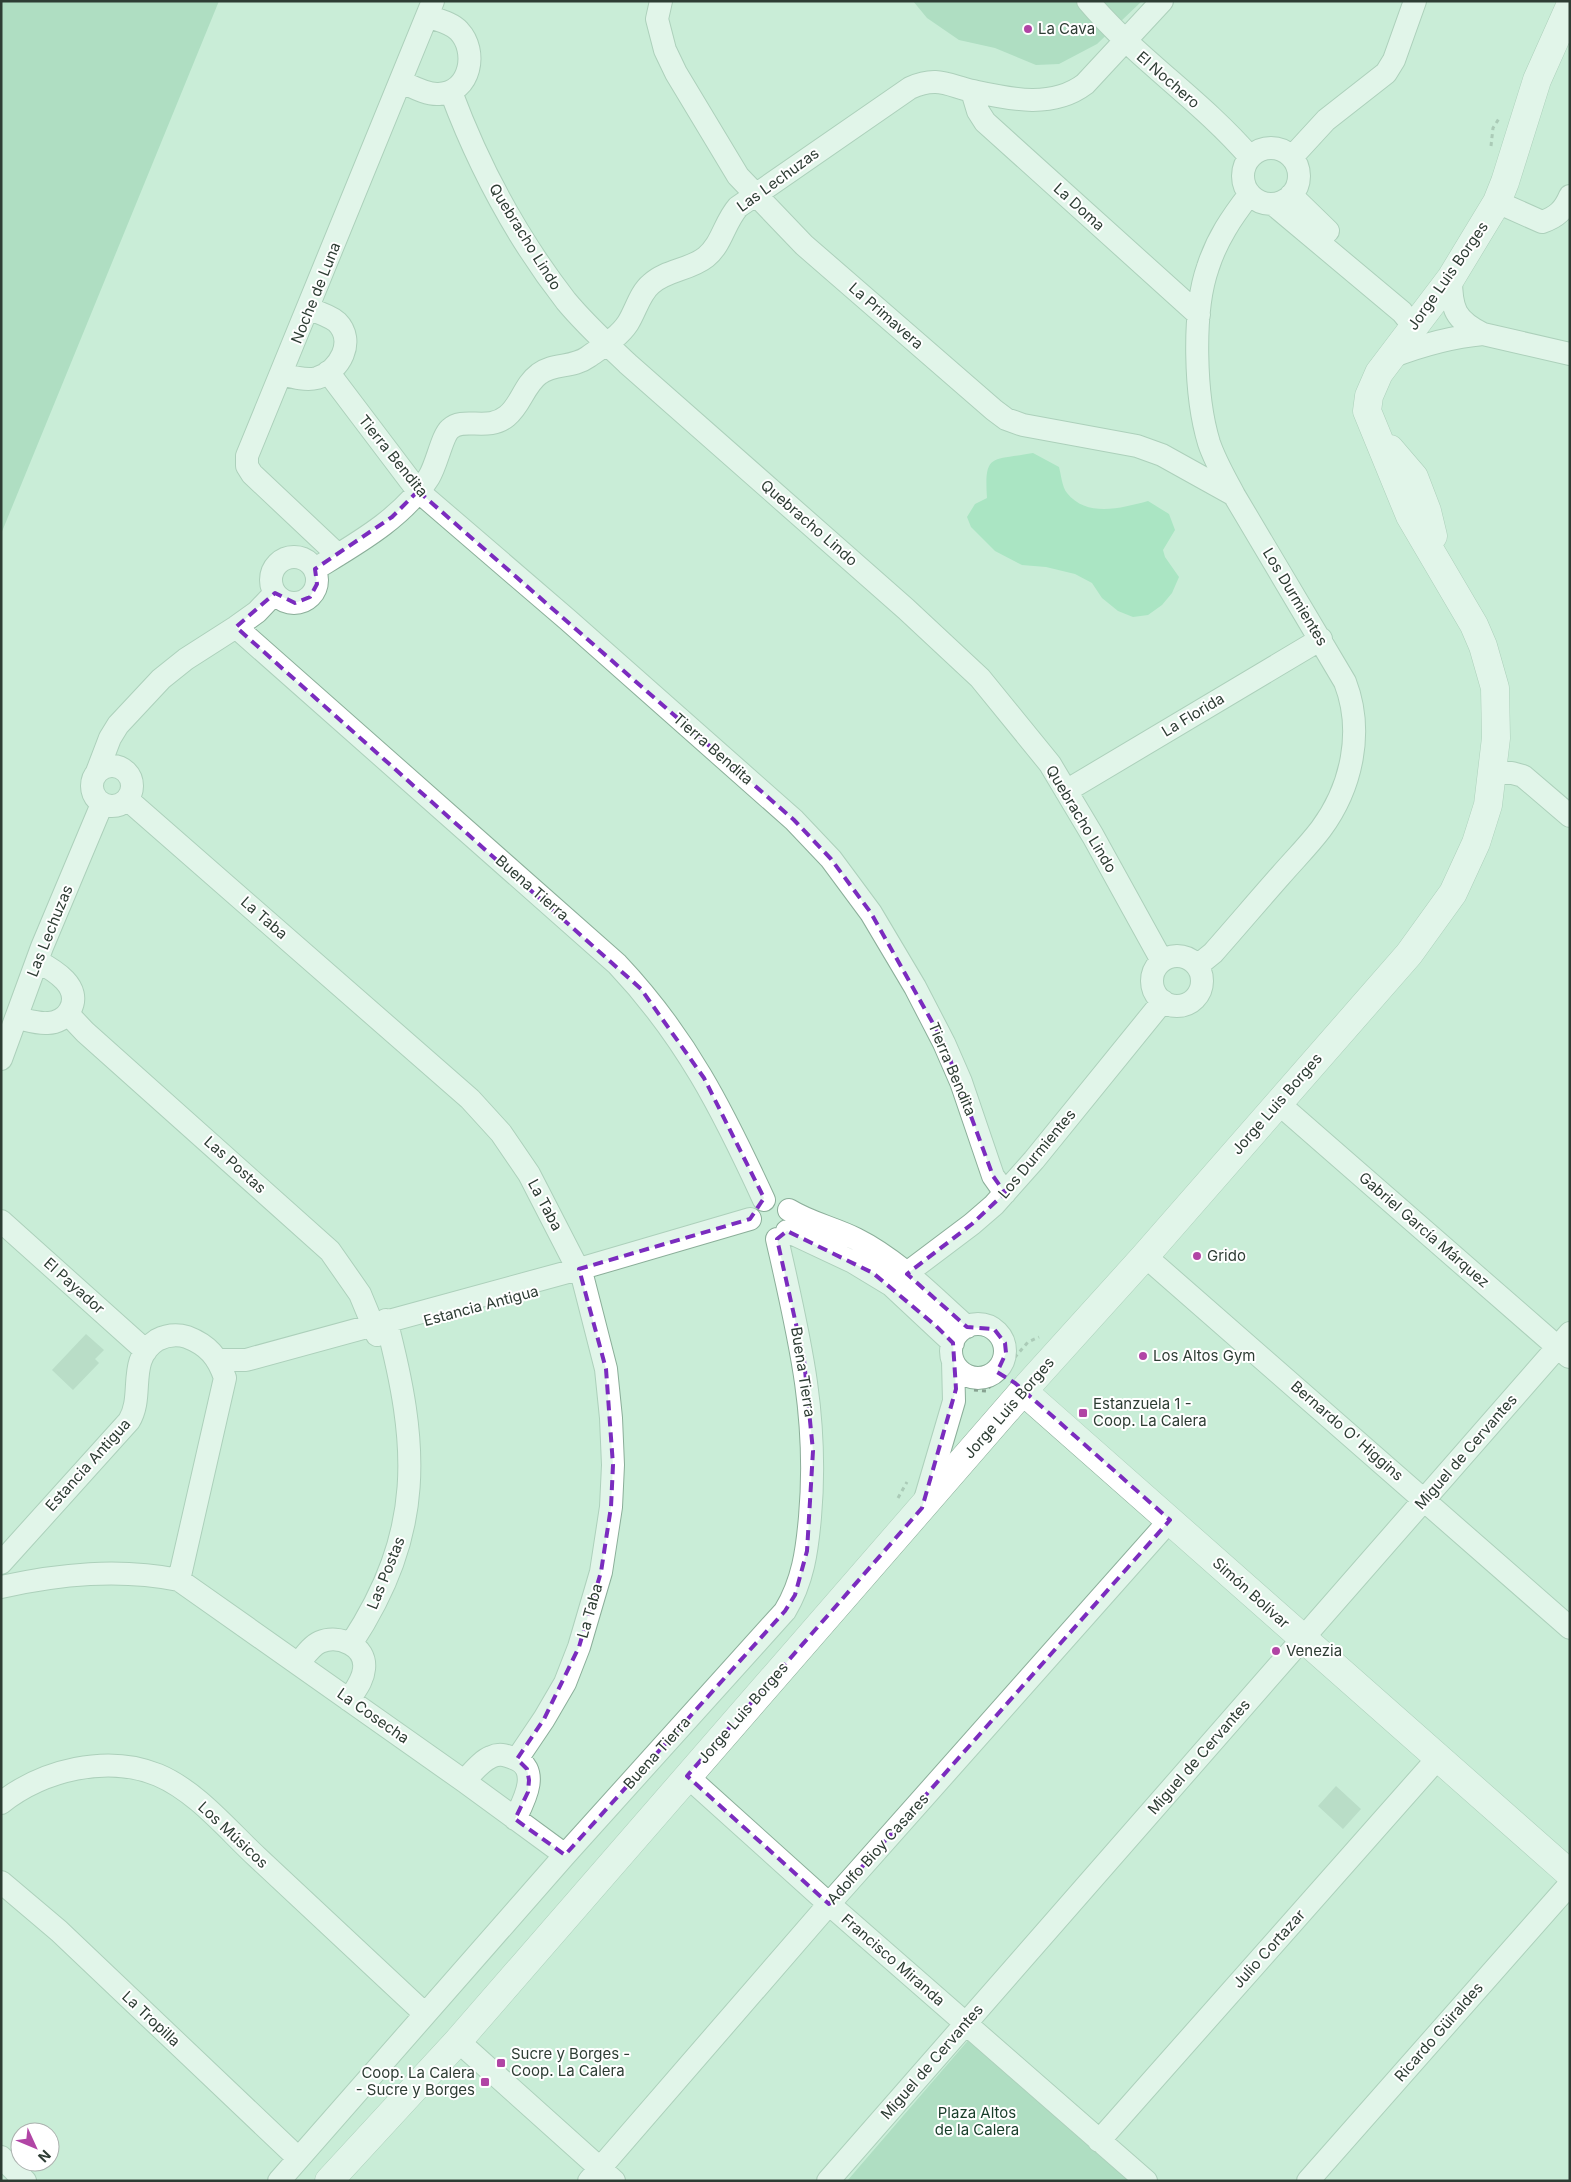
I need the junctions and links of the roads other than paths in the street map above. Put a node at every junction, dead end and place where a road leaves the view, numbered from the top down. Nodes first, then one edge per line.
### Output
1 (661, 1) edge
2 (1088, 1) edge
3 (1162, 1) edge
4 (1415, 1) edge
5 (1570, 6) edge
6 (430, 9) edge
7 (1124, 40) junction
8 (402, 82) junction
9 (972, 91) junction
10 (451, 92) junction
11 (1250, 157) junction
12 (1292, 157) junction
13 (754, 194) junction
14 (1249, 194) junction
15 (1570, 196) edge
16 (1282, 200) junction
17 (1497, 202) junction
18 (1451, 278) junction
19 (309, 309) junction
20 (1199, 315) junction
21 (1420, 320) junction
22 (1483, 334) junction
23 (607, 344) junction
24 (1570, 354) edge
25 (1391, 357) junction
26 (328, 372) junction
27 (282, 374) junction
28 (418, 491) junction
29 (1234, 495) junction
30 (338, 555) junction
31 (315, 569) junction
32 (275, 593) junction
33 (236, 627) junction
34 (1320, 639) junction
35 (110, 738) junction
36 (124, 769) junction
37 (97, 772) junction
38 (1492, 773) junction
39 (1066, 791) junction
40 (127, 799) junction
41 (102, 804) junction
42 (1570, 816) edge
43 (1162, 961) junction
44 (38, 962) junction
45 (1197, 966) junction
46 (1162, 1002) junction
47 (68, 1014) junction
48 (17, 1018) junction
49 (1, 1059) edge
50 (1278, 1103) junction
51 (1005, 1193) junction
52 (764, 1200) junction
53 (1, 1221) edge
54 (753, 1226) junction
55 (784, 1227) junction
56 (1145, 1256) junction
57 (581, 1274) junction
58 (899, 1280) junction
59 (381, 1328) junction
60 (1005, 1343) junction
61 (957, 1344) junction
62 (1566, 1346) edge
63 (146, 1351) junction
64 (222, 1369) junction
65 (993, 1374) junction
66 (1023, 1391) junction
67 (1425, 1499) junction
68 (922, 1508) junction
69 (1170, 1520) junction
70 (17, 1545) junction
71 (1, 1563) edge
72 (30, 1580) junction
73 (179, 1580) junction
74 (1, 1587) edge
75 (1570, 1628) edge
76 (1303, 1639) junction
77 (351, 1644) junction
78 (298, 1664) junction
79 (349, 1700) junction
80 (1438, 1758) junction
81 (517, 1759) junction
82 (687, 1776) junction
83 (464, 1781) junction
84 (1, 1803) edge
85 (515, 1819) junction
86 (565, 1855) junction
87 (1570, 1874) edge
88 (1, 1882) edge
89 (1570, 1884) edge
90 (829, 1904) junction
91 (425, 2014) junction
92 (966, 2024) junction
93 (458, 2040) junction
94 (1099, 2141) junction
95 (1, 2157) edge
96 (298, 2158) junction
97 (601, 2177) edge
98 (26, 2181) edge
99 (279, 2181) edge
100 (329, 2181) edge
101 (828, 2181) edge
102 (1146, 2181) edge
103 (1308, 2181) edge

1 - 13 street, La Primavera
2 - 7 street, El Nochero
3 - 7 street, Las Lechuzas
4 - 12 street
5 - 17 street, Jorge Luis Borges
6 - 8 street, Noche de Luna
6 - 10 street
7 - 9 street, Las Lechuzas
7 - 11 street, El Nochero
8 - 10 street
8 - 19 street, Noche de Luna
9 - 13 street, Las Lechuzas
9 - 20 street, La Doma
10 - 23 street, Quebracho Lindo
11 - 12 street
11 - 14 street
12 - 16 street
13 - 23 street, Las Lechuzas
13 - 29 street, La Primavera
14 - 16 street
14 - 20 street, Los Durmientes
15 - 17 street
16 - 21 street
17 - 18 street, Jorge Luis Borges
18 - 21 street, Jorge Luis Borges
18 - 22 street
19 - 26 street
19 - 27 street, Noche de Luna
20 - 29 street, Los Durmientes
21 - 25 street, Jorge Luis Borges
22 - 24 street
22 - 25 street
23 - 28 street, Las Lechuzas
23 - 39 street, Quebracho Lindo
25 - 38 street, Jorge Luis Borges
26 - 27 street
26 - 28 street, Tierra Bendita
27 - 30 street, Noche de Luna
28 - 30 street, Las Lechuzas
28 - 51 street, Tierra Bendita
29 - 34 street, Los Durmientes
30 - 31 street, Las Lechuzas
31 - 32 street
31 - 32 street
32 - 33 street
33 - 35 street
33 - 52 street, Buena Tierra
34 - 39 street, La Florida
34 - 45 street, Los Durmientes
35 - 36 street
35 - 37 street
36 - 37 street
36 - 40 street
37 - 41 street
38 - 42 street
38 - 50 street, Jorge Luis Borges
39 - 43 street, Quebracho Lindo
40 - 41 street
40 - 57 street, La Taba
41 - 44 street, Las Lechuzas
43 - 45 street
43 - 46 street
44 - 47 street
44 - 48 street, Las Lechuzas
45 - 46 street
46 - 51 street, Los Durmientes
47 - 48 street
47 - 59 street, Las Postas
48 - 49 street, Las Lechuzas
50 - 56 street, Jorge Luis Borges
50 - 62 street, Gabriel García Márquez
51 - 58 street, Los Durmientes
52 - 54 street
52 - 55 street
53 - 63 street, El Payador
54 - 55 street
54 - 57 street, Estancia Antigua
55 - 58 street
55 - 86 street, Buena Tierra
56 - 66 street, Jorge Luis Borges
56 - 67 street, Bernardo O' Higgins
57 - 59 street, Estancia Antigua
57 - 81 street, La Taba
58 - 61 street
59 - 64 street, Estancia Antigua
59 - 77 street, Las Postas
60 - 61 street
60 - 65 street
60 - 66 street
61 - 65 street
61 - 68 street
62 - 67 street, Miguel de Cervantes
63 - 64 street
63 - 70 street, Estancia Antigua
64 - 73 street
65 - 66 street, Simón Bolívar
66 - 68 street, Jorge Luis Borges
66 - 69 street, Simón Bolívar
67 - 75 street, Bernardo O' Higgins
67 - 76 street, Miguel de Cervantes
68 - 82 street, Jorge Luis Borges
69 - 76 street, Simón Bolívar
69 - 90 street, Adolfo Bioy Casares
70 - 71 street, Estancia Antigua
70 - 72 street
72 - 73 street, La Cosecha
72 - 74 street, La Cosecha
73 - 78 street, La Cosecha
76 - 80 street, Simón Bolívar
76 - 92 street, Miguel de Cervantes
77 - 78 street
77 - 79 street
78 - 79 street, La Cosecha
79 - 83 street, La Cosecha
80 - 87 street, Simón Bolívar
80 - 94 street, Julio Cortazar
81 - 83 street
81 - 85 street
82 - 90 street, Francisco Miranda
82 - 93 street, Jorge Luis Borges
83 - 85 street, La Cosecha
84 - 91 street, Los Músicos
85 - 86 street, La Cosecha
86 - 91 street, Buena Tierra
88 - 96 street, La Tropilla
89 - 103 street, Ricardo Güiraldes
90 - 92 street, Francisco Miranda
90 - 97 street, Adolfo Bioy Casares
91 - 96 street, Buena Tierra
92 - 94 street, Francisco Miranda
92 - 101 street, Miguel de Cervantes
93 - 97 street
93 - 100 street, Jorge Luis Borges
94 - 102 street, Francisco Miranda
95 - 98 street
96 - 99 street, Buena Tierra

